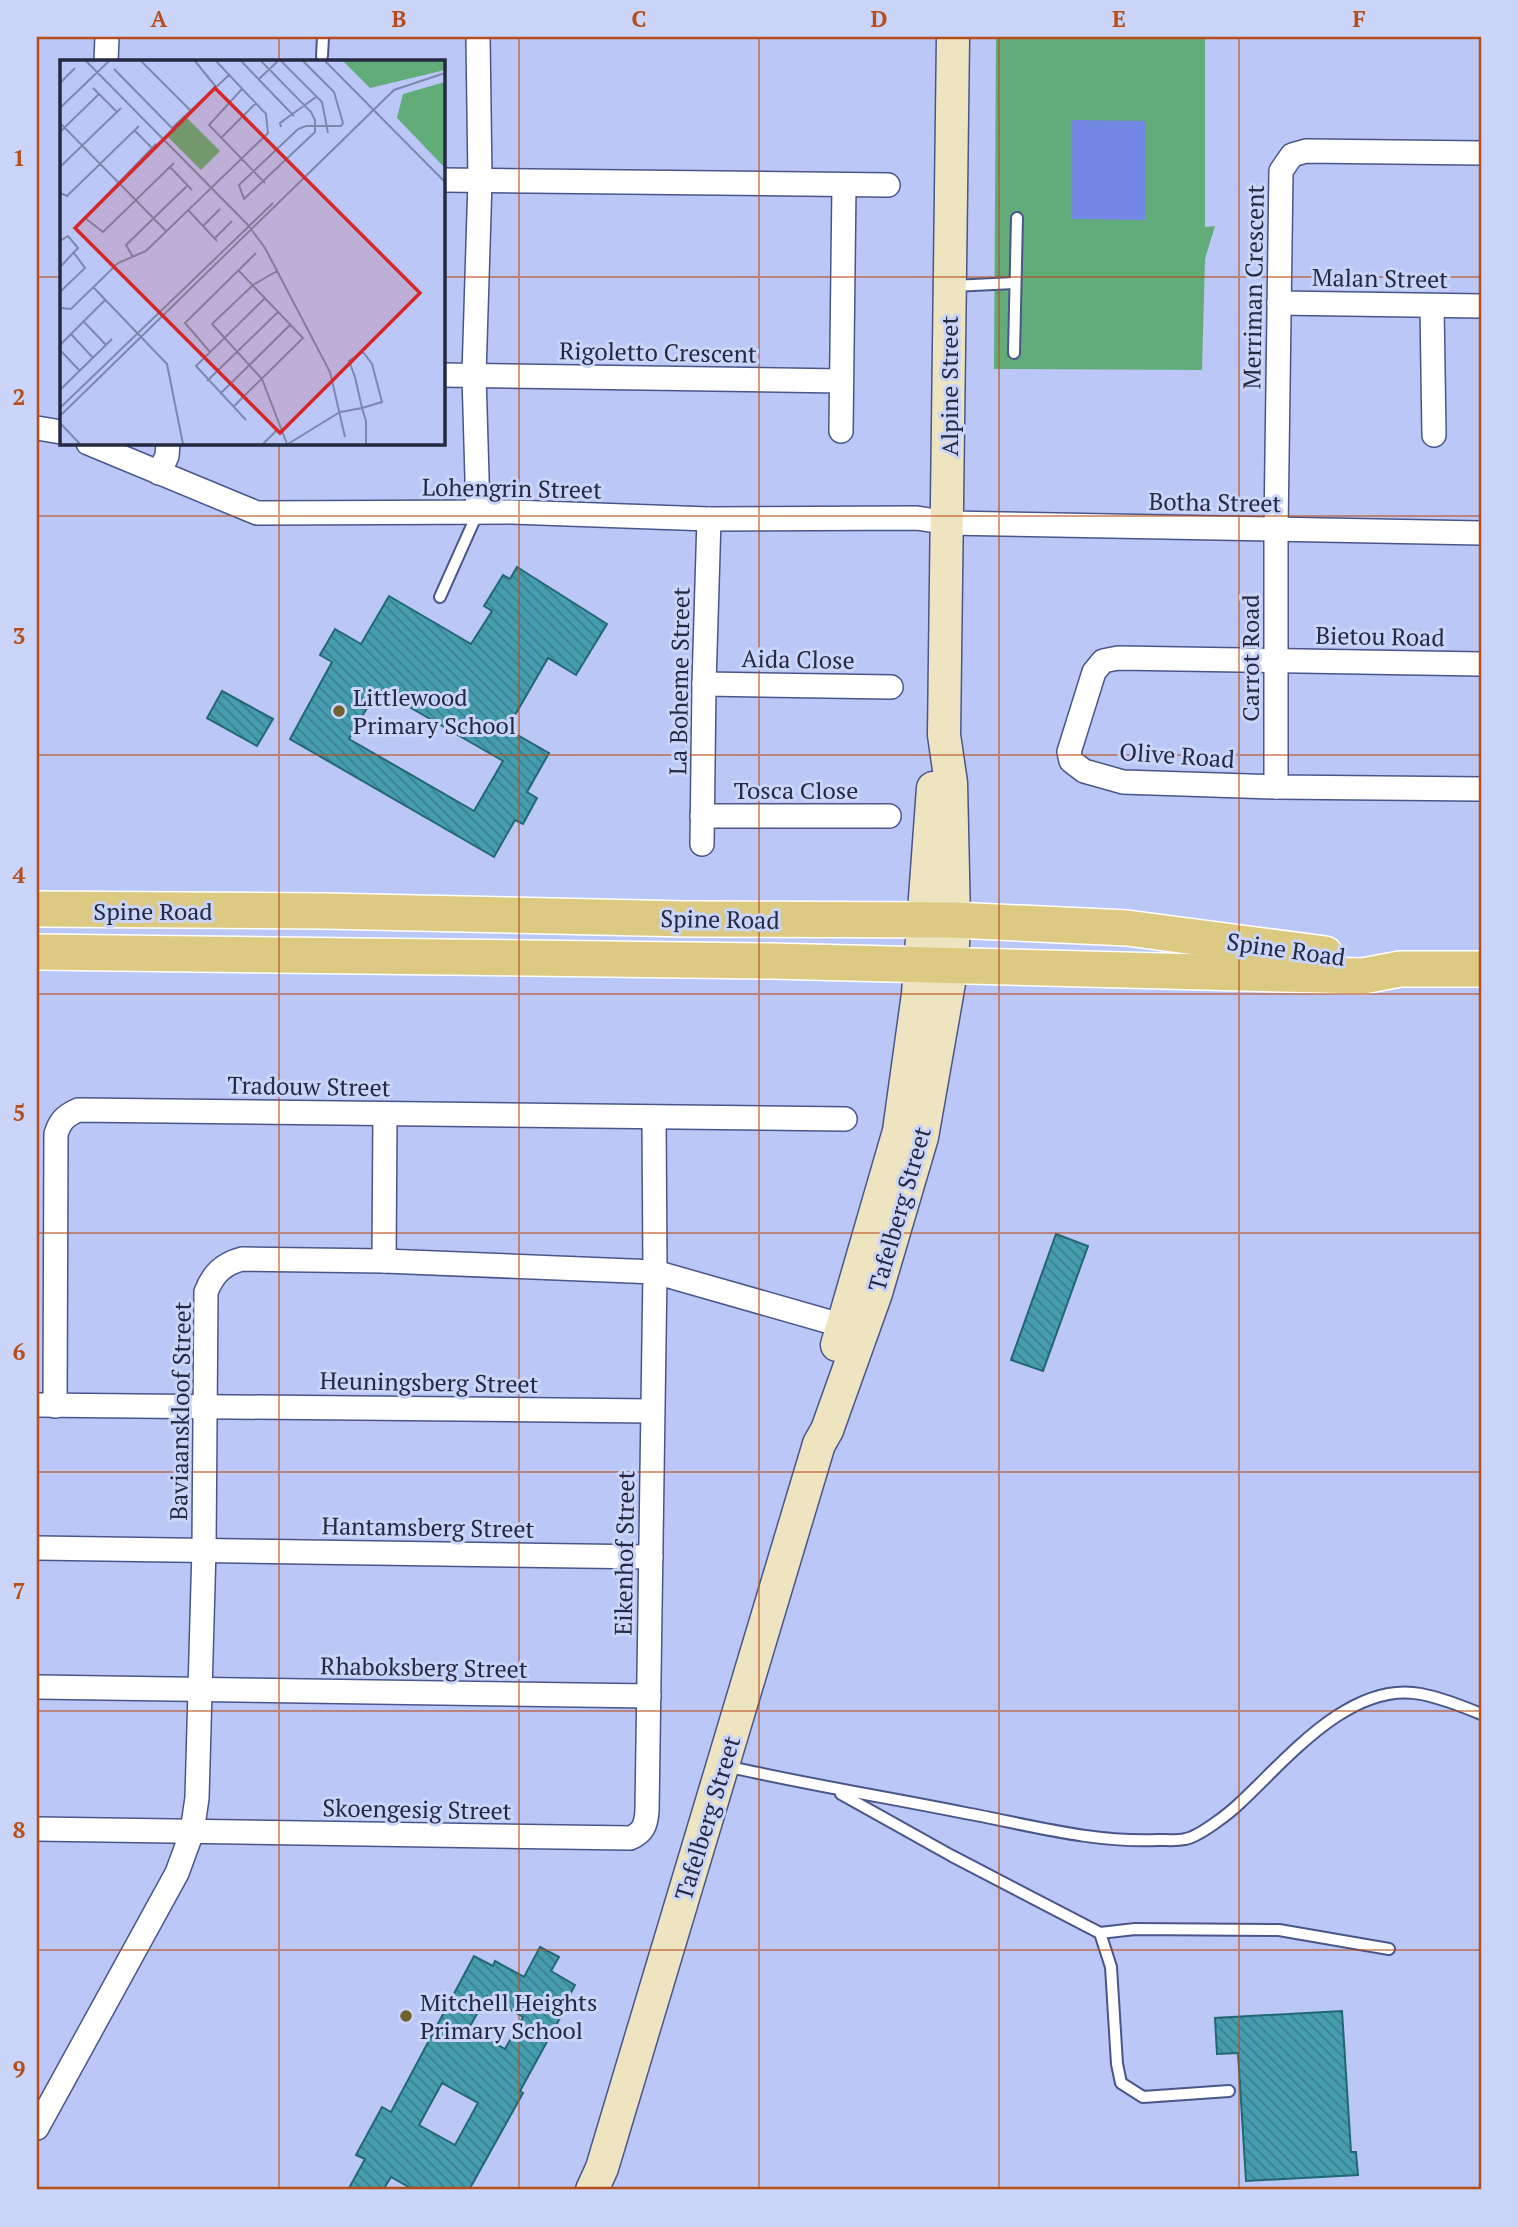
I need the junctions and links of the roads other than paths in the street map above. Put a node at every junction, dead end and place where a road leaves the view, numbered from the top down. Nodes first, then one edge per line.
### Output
1 (107, 37) edge
2 (323, 37) edge
3 (478, 37) edge
4 (953, 37) edge
5 (322, 56) dead end
6 (106, 60) edge
7 (1481, 153) edge
8 (444, 180) edge
9 (480, 181) junction
10 (845, 185) junction
11 (888, 185) dead end
12 (1017, 218) dead end
13 (1014, 283) junction
14 (950, 287) junction
15 (1279, 303) junction
16 (1432, 306) junction
17 (1481, 306) edge
18 (1014, 353) dead end
19 (444, 375) edge
20 (474, 375) junction
21 (841, 381) junction
22 (37, 428) edge
23 (841, 430) dead end
24 (60, 432) edge
25 (1434, 435) dead end
26 (90, 444) edge
27 (168, 444) edge
28 (159, 473) junction
29 (478, 512) junction
30 (709, 519) junction
31 (948, 523) junction
32 (1276, 529) junction
33 (1481, 533) edge
34 (440, 597) dead end
35 (1277, 660) junction
36 (1481, 664) edge
37 (704, 684) junction
38 (891, 687) dead end
39 (1276, 787) junction
40 (1481, 789) edge
41 (702, 816) junction
42 (889, 816) dead end
43 (702, 844) dead end
44 (37, 909) edge
45 (938, 920) junction
46 (37, 953) edge
47 (936, 965) junction
48 (1400, 969) junction
49 (1481, 970) edge
50 (384, 1114) junction
51 (654, 1117) junction
52 (845, 1119) dead end
53 (384, 1262) junction
54 (655, 1272) junction
55 (852, 1328) junction
56 (46, 1406) edge
57 (205, 1406) junction
58 (652, 1412) junction
59 (37, 1548) edge
60 (204, 1549) junction
61 (651, 1557) junction
62 (37, 1687) edge
63 (199, 1691) junction
64 (649, 1696) junction
65 (1481, 1714) edge
66 (723, 1765) junction
67 (833, 1789) junction
68 (37, 1829) edge
69 (192, 1832) junction
70 (640, 1834) joint
71 (1100, 1933) junction
72 (1389, 1949) dead end
73 (1229, 2091) dead end
74 (37, 2128) edge
75 (592, 2190) edge

1 - 6 street
2 - 5 lane
3 - 9 street
4 - 14 street, Alpine Street
7 - 15 street, Merriman Crescent
8 - 9 street
9 - 10 street
9 - 20 street
10 - 11 street
10 - 21 street
12 - 13 lane
13 - 14 lane
13 - 18 lane
14 - 31 street, Alpine Street
15 - 16 street, Malan Street
15 - 32 street, Merriman Crescent
16 - 17 street, Malan Street
16 - 25 street
19 - 20 street, Rigoletto Crescent
20 - 21 street, Rigoletto Crescent
20 - 29 street
21 - 23 street
22 - 24 street
26 - 28 street, Lohengrin Street
27 - 28 street
28 - 29 street, Lohengrin Street
29 - 30 street, Lohengrin Street
29 - 34 lane
30 - 31 street, Lohengrin Street
30 - 37 street, La Boheme Street
31 - 32 street, Botha Street
31 - 45 street, Alpine Street
32 - 33 street, Botha Street
32 - 35 street, Carrot Road
35 - 36 street, Bietou Road
35 - 39 street, Carrot Road
35 - 39 street, Olive Road
37 - 38 street, Aida Close
37 - 41 street, La Boheme Street
39 - 40 street, Olive Road
41 - 42 street, Tosca Close
41 - 43 street, La Boheme Street
44 - 45 main road, Spine Road
45 - 47 street, Tafelberg Street
45 - 48 main road, Spine Road
46 - 47 main road, Spine Road
47 - 48 main road, Spine Road
47 - 55 street, Tafelberg Street
48 - 49 main road, Spine Road
50 - 51 street, Tradouw Street
50 - 53 street
50 - 56 street, Tradouw Street
51 - 52 street, Tradouw Street
51 - 54 street, Eikenhof Street
53 - 54 street, Baviaanskloof Street
53 - 57 street, Baviaanskloof Street
54 - 55 street, Baviaanskloof Street
54 - 58 street, Eikenhof Street
55 - 66 street, Tafelberg Street
56 - 57 street, Heuningsberg Street
57 - 58 street, Heuningsberg Street
57 - 60 street, Baviaanskloof Street
58 - 61 street, Eikenhof Street
59 - 60 street, Hantamsberg Street
60 - 61 street, Hantamsberg Street
60 - 63 street, Baviaanskloof Street
61 - 64 street, Eikenhof Street
62 - 63 street, Rhaboksberg Street
63 - 64 street, Rhaboksberg Street
63 - 69 street, Baviaanskloof Street
64 - 70 street, Eikenhof Street
65 - 67 lane
66 - 67 lane
66 - 75 street, Tafelberg Street
67 - 71 lane
68 - 69 street, Skoengesig Street
69 - 70 street, Skoengesig Street
69 - 74 street, Baviaanskloof Street
71 - 72 lane
71 - 73 lane

